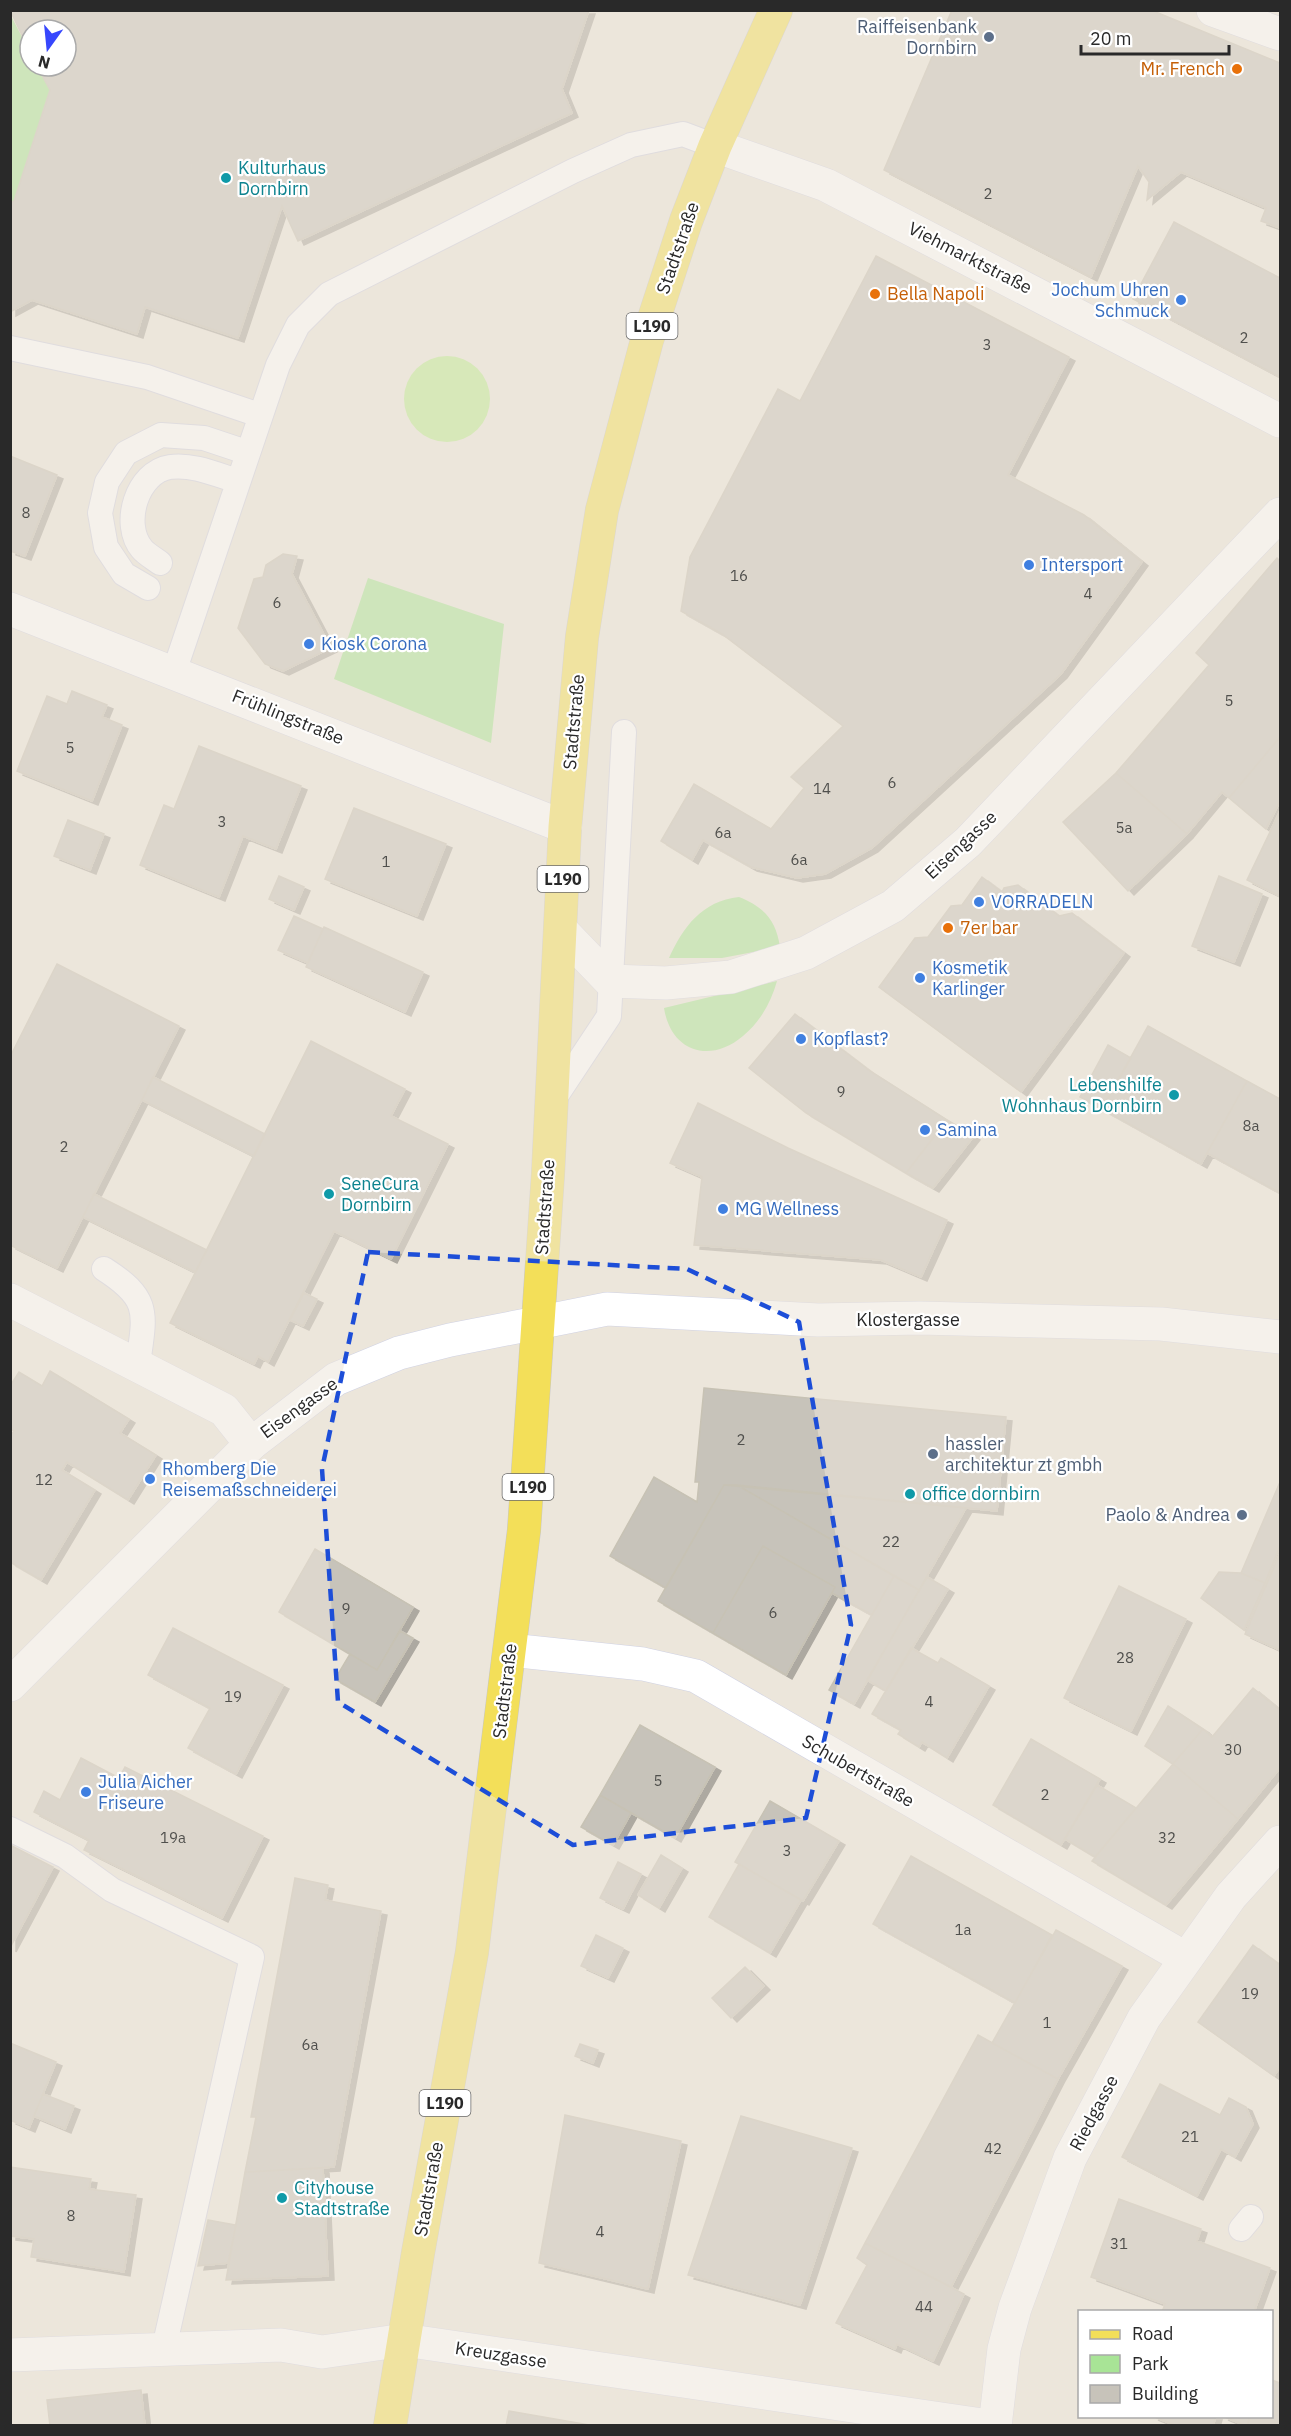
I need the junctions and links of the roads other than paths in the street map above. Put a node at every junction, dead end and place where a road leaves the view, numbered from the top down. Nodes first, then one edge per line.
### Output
1 (776, 10) edge
2 (1213, 10) edge
3 (1281, 34) edge
4 (715, 146) junction
5 (10, 348) edge
6 (259, 415) junction
7 (1281, 421) edge
8 (246, 452) junction
9 (237, 481) junction
10 (1281, 514) edge
11 (160, 563) dead end
12 (148, 588) dead end
13 (10, 609) edge
14 (174, 672) junction
15 (624, 732) dead end
16 (565, 827) junction
17 (561, 930) junction
18 (610, 981) junction
19 (552, 1102) junction
20 (104, 1269) dead end
21 (10, 1300) edge
22 (537, 1323) junction
23 (1281, 1337) edge
24 (138, 1364) junction
25 (251, 1444) junction
26 (510, 1650) junction
27 (10, 1685) edge
28 (10, 1829) edge
29 (1281, 1842) edge
30 (1185, 1958) junction
31 (404, 2340) junction
32 (164, 2348) junction
33 (10, 2355) edge
34 (390, 2426) edge
35 (989, 2426) edge
36 (995, 2426) edge

1 - 4 main road, Stadtstraße / L190
2 - 3 street
4 - 6 lane
4 - 7 street, Viehmarktstraße
4 - 16 main road, Stadtstraße / L190
5 - 6 lane
6 - 8 lane
8 - 9 lane
8 - 12 lane
9 - 11 lane
9 - 14 lane
10 - 18 street, Eisengasse
13 - 14 street, Frühlingstraße
14 - 16 street, Frühlingstraße
15 - 18 lane
16 - 17 main road, Stadtstraße / L190
17 - 18 street
17 - 19 main road, Stadtstraße / L190
18 - 19 lane
19 - 22 main road, Stadtstraße / L190
20 - 24 lane
21 - 24 street
22 - 23 street, Klostergasse
22 - 25 street, Eisengasse
22 - 26 main road, Stadtstraße / L190
24 - 25 street
25 - 27 street, Eisengasse
26 - 30 street, Schubertstraße
26 - 31 main road, Stadtstraße / L190
28 - 32 lane
29 - 30 street, Riedgasse
30 - 36 street, Riedgasse
31 - 32 street, Kreuzgasse
31 - 34 main road, Stadtstraße / L190
31 - 35 street, Kreuzgasse
32 - 33 street, Kreuzgasse

